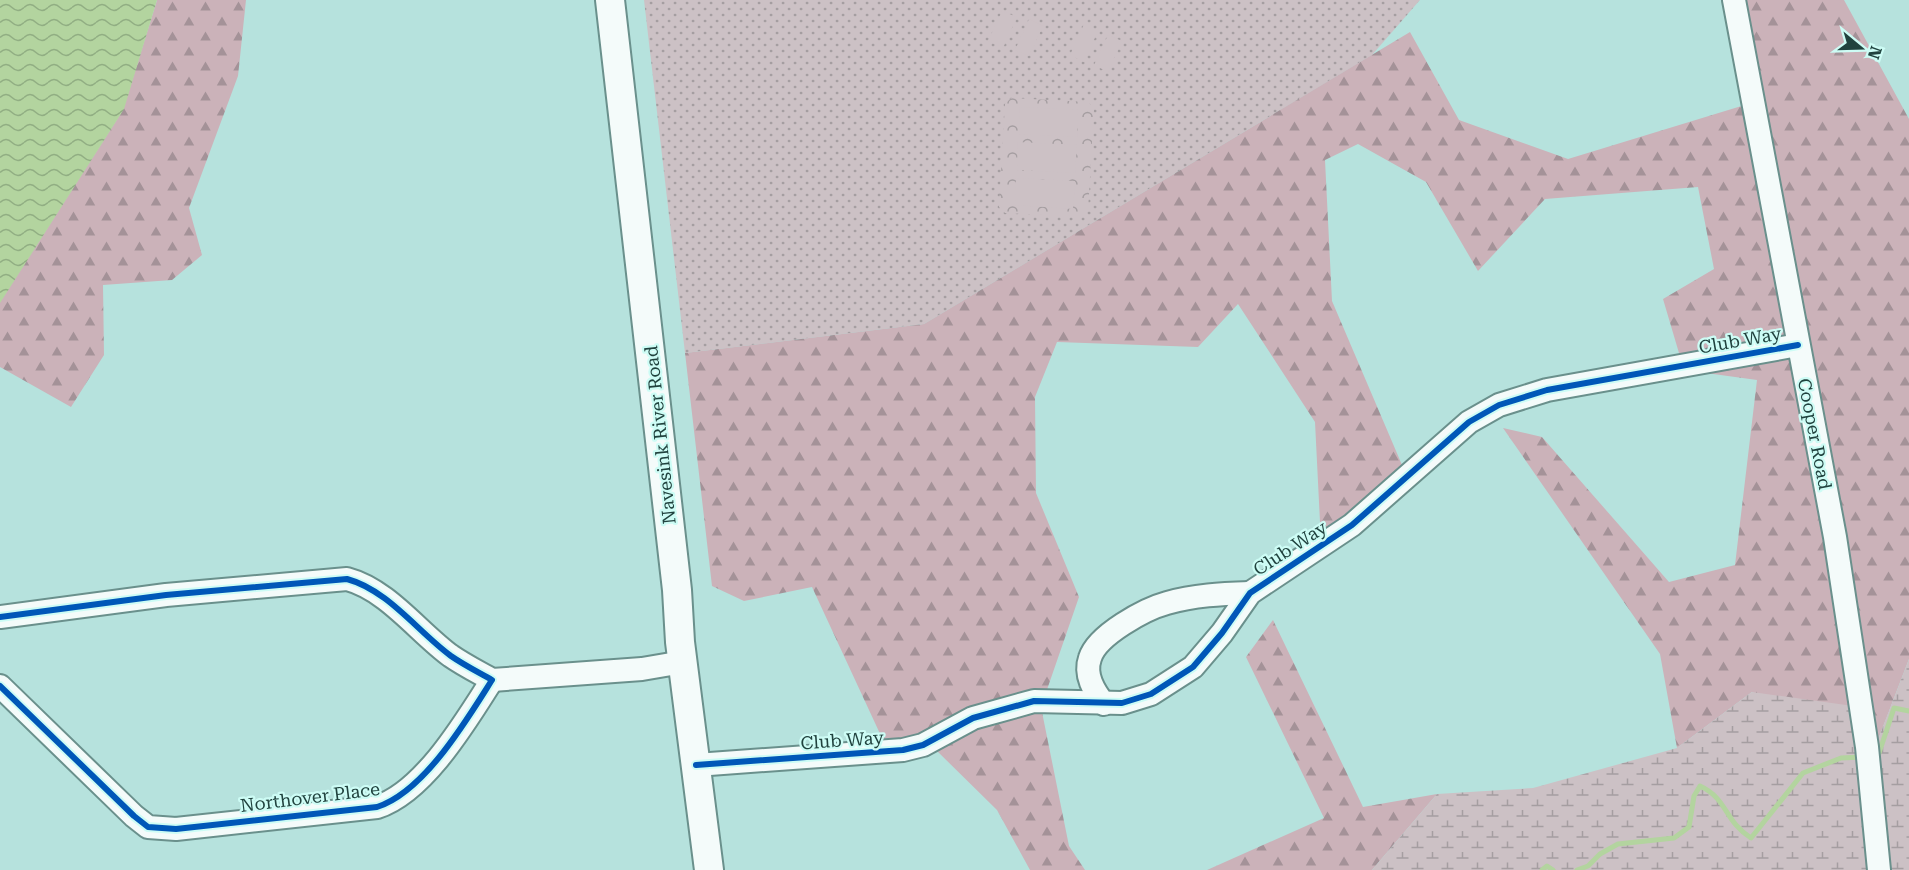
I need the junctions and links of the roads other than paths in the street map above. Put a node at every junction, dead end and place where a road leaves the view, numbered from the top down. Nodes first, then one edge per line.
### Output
1 (610, 0) edge
2 (1734, 0) edge
3 (1798, 345) junction
4 (1250, 592) junction
5 (0, 617) edge
6 (683, 662) junction
7 (492, 680) junction
8 (0, 686) edge
9 (1104, 704) junction
10 (696, 765) junction
11 (709, 870) edge
12 (1879, 870) edge

1 - 6 main road, Navesink River Road
2 - 3 street, Cooper Road
3 - 4 street, Club Way
3 - 12 street, Cooper Road
4 - 9 street, Club Way
4 - 9 street, Club Way
5 - 7 street
6 - 7 street
6 - 10 main road, Navesink River Road
7 - 8 street, Northover Place
9 - 10 street, Club Way
10 - 11 main road, Navesink River Road

